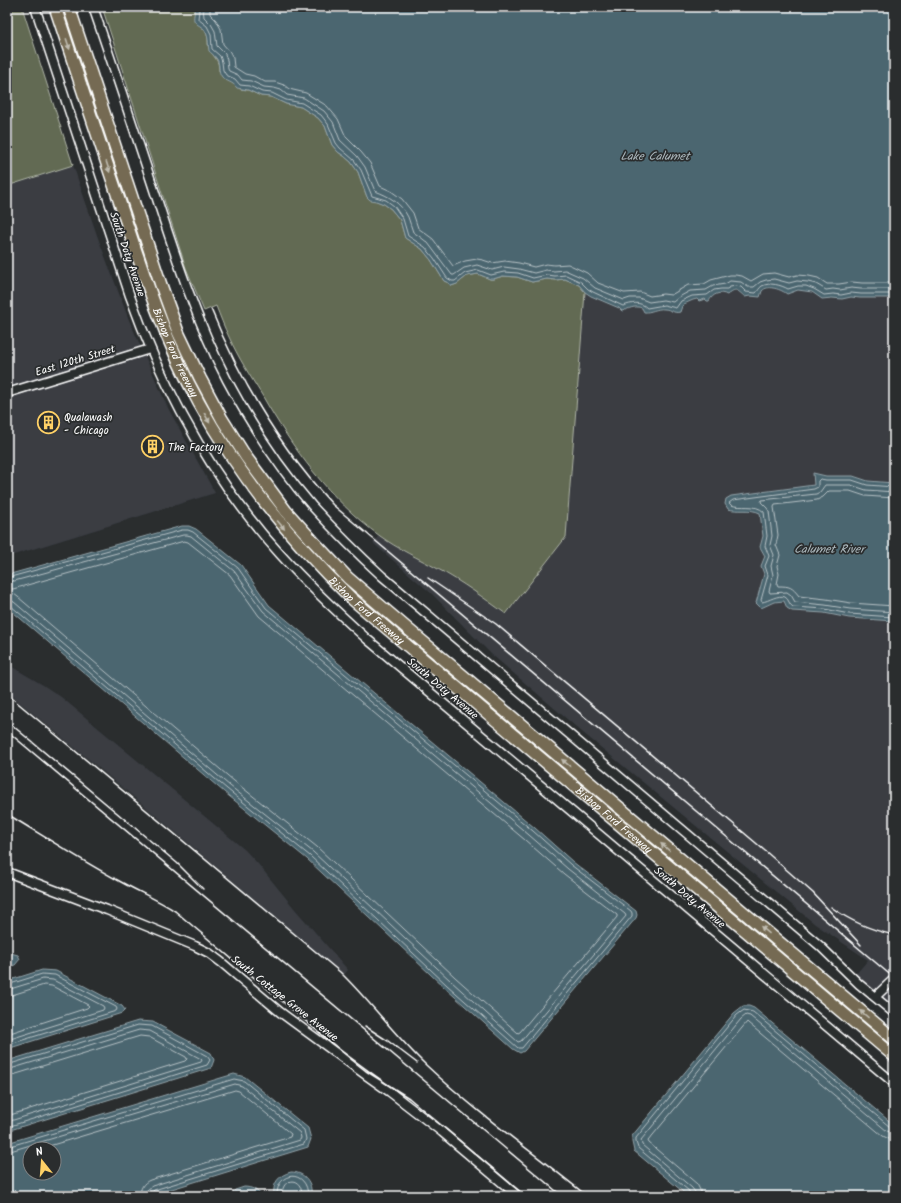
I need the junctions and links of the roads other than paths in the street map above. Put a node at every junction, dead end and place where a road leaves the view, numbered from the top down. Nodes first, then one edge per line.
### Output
1 (35, 7) edge
2 (55, 7) edge
3 (69, 7) edge
4 (94, 7) edge
5 (150, 349) junction
6 (7, 393) edge
7 (7, 872) edge
8 (894, 979) edge
9 (875, 997) junction
10 (894, 1013) edge
11 (894, 1039) edge
12 (894, 1056) edge
13 (894, 1083) edge
14 (518, 1196) edge

1 - 5 street, South Doty Avenue
2 -> 12 highway, Bishop Ford Freeway
11 -> 3 highway, Bishop Ford Freeway
4 - 9 street
5 - 6 street, East 120th Street
5 - 13 street, South Doty Avenue
7 - 14 street, South Cottage Grove Avenue
8 - 9 street
9 - 10 street

